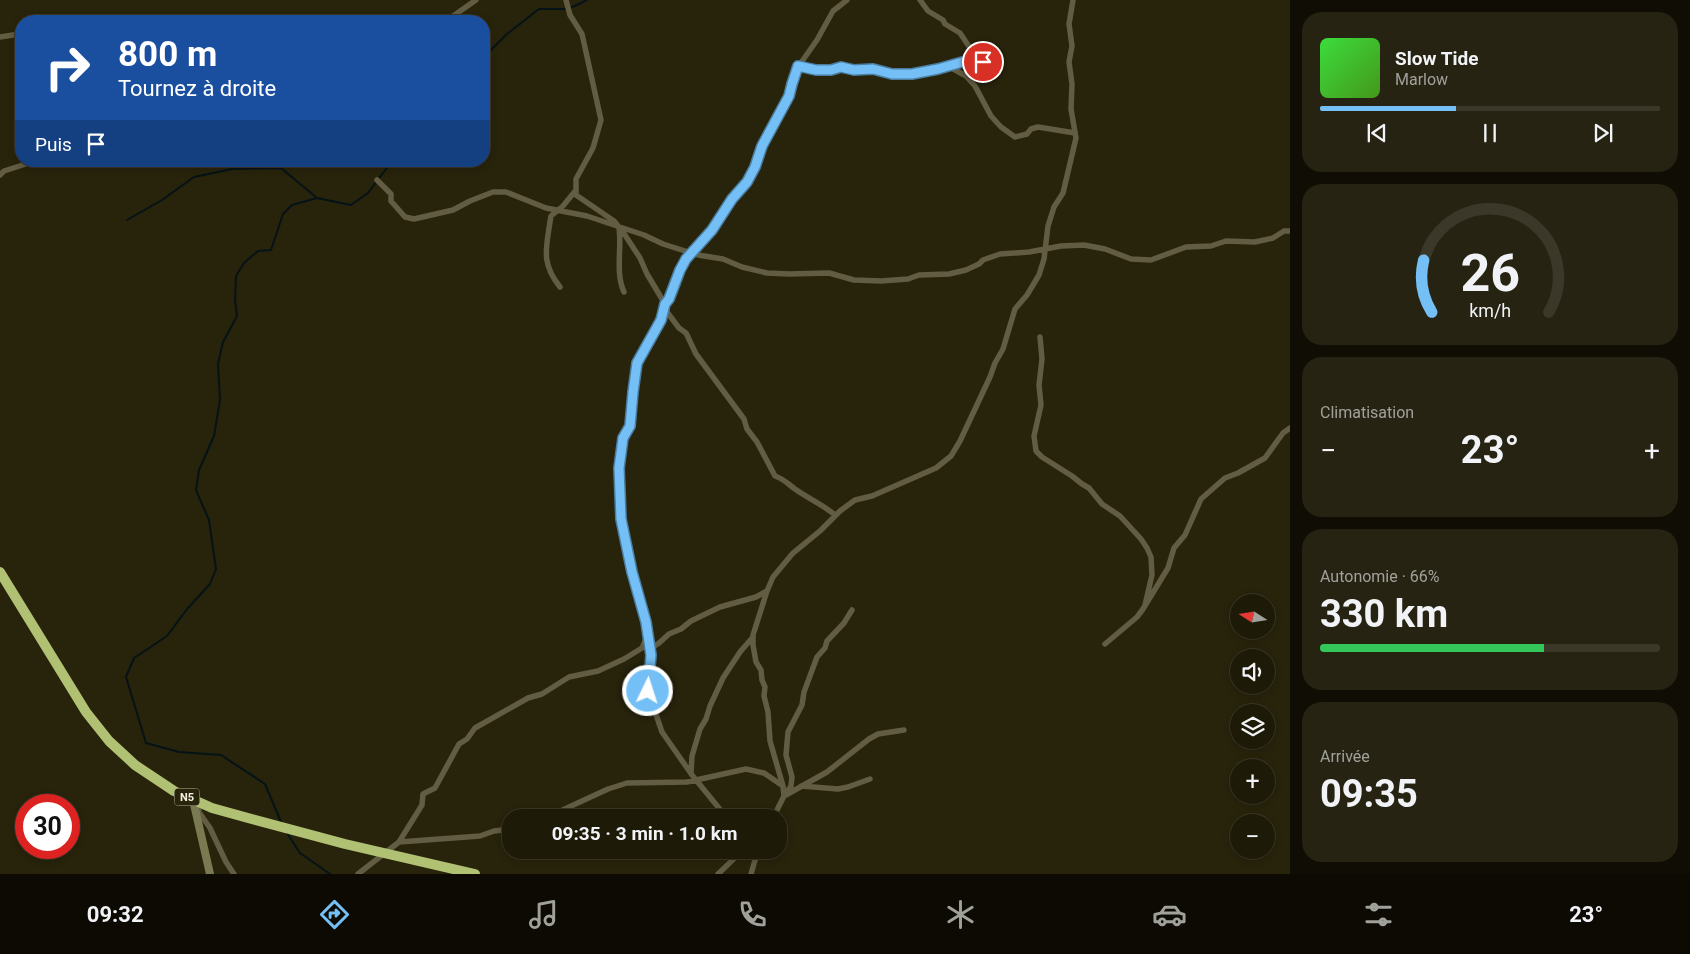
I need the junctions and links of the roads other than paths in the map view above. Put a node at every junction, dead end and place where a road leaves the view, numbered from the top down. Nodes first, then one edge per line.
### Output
1 (476, 0) edge
2 (566, 0) edge
3 (847, 0) edge
4 (920, 0) edge
5 (1073, 0) edge
6 (455, 15) edge
7 (15, 35) edge
8 (0, 37) edge
9 (798, 66) junction
10 (948, 66) junction
11 (1075, 133) junction
12 (16, 167) edge
13 (0, 175) edge
14 (377, 180) dead end
15 (576, 190) junction
16 (558, 210) junction
17 (619, 227) junction
18 (1290, 231) edge
19 (1045, 249) junction
20 (691, 252) junction
21 (560, 287) dead end
22 (624, 292) dead end
23 (664, 306) junction
24 (1040, 337) dead end
25 (1290, 428) edge
26 (835, 516) junction
27 (0, 572) edge
28 (767, 591) junction
29 (1145, 605) junction
30 (852, 610) dead end
31 (648, 636) junction
32 (753, 637) junction
33 (1105, 644) dead end
34 (650, 649) junction
35 (904, 730) dead end
36 (692, 775) junction
37 (870, 779) dead end
38 (696, 781) junction
39 (783, 786) junction
40 (801, 786) junction
41 (784, 796) junction
42 (196, 802) junction
43 (565, 809) edge
44 (719, 809) edge
45 (778, 809) edge
46 (502, 830) edge
47 (399, 842) junction
48 (383, 853) junction
49 (734, 859) edge
50 (754, 859) edge
51 (210, 874) edge
52 (234, 874) edge
53 (358, 874) edge
54 (475, 874) edge
55 (718, 874) edge
56 (751, 874) edge

1 - 6 street
2 - 15 street
3 - 9 street
4 - 10 street
5 - 11 street
7 - 8 street
9 - 10 street
9 - 20 street
10 - 11 street
11 - 19 street
12 - 13 street
14 - 16 street
15 - 16 street
15 - 17 street
16 - 17 street
16 - 21 street
17 - 20 street
17 - 22 street
17 - 23 street
18 - 19 street
19 - 20 street
19 - 26 street
20 - 23 street
23 - 26 street
23 - 31 street
24 - 29 street
25 - 29 street
26 - 28 street
27 - 42 highway, N5
28 - 32 street
28 - 34 street
29 - 33 street
30 - 41 street
31 - 34 street
31 - 47 street
32 - 36 street
32 - 39 street
34 - 36 street
35 - 40 street
36 - 38 street
37 - 40 street
38 - 39 street
38 - 43 street
38 - 44 street
39 - 41 street
40 - 41 street
41 - 45 street
42 - 48 highway, N5
42 - 51 street
42 - 52 street
46 - 47 street
47 - 48 street
48 - 53 street
48 - 54 highway, N5
49 - 55 street
50 - 56 street

